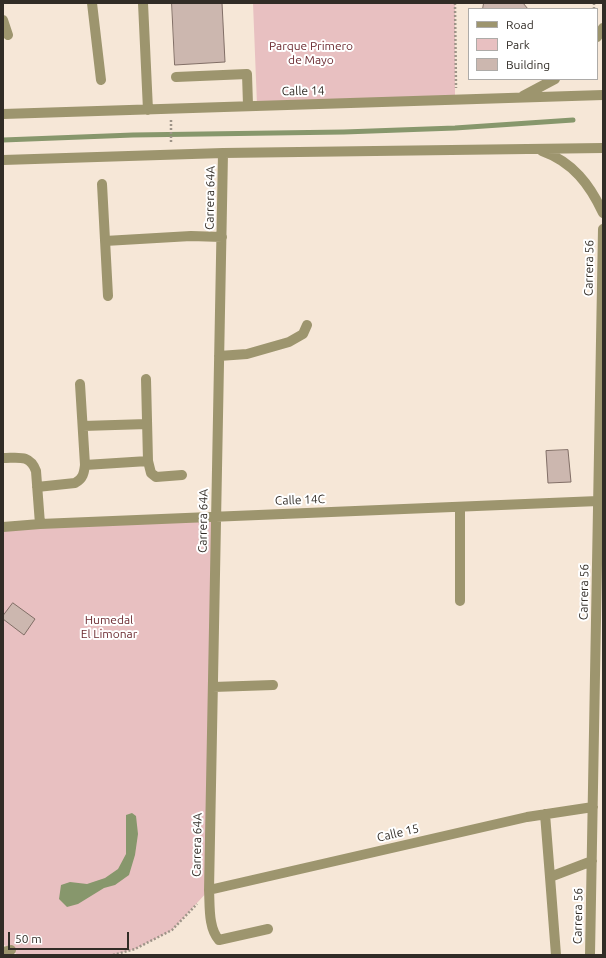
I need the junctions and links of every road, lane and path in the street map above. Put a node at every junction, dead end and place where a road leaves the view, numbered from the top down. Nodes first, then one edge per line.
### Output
1 (92, 3) edge
2 (143, 3) edge
3 (455, 3) edge
4 (3, 20) edge
5 (8, 35) dead end
6 (176, 77) dead end
7 (100, 80) dead end
8 (553, 80) edge
9 (603, 95) edge
10 (518, 98) junction
11 (455, 100) junction
12 (248, 105) junction
13 (148, 110) junction
14 (3, 114) edge
15 (171, 119) dead end
16 (172, 145) dead end
17 (603, 148) edge
18 (536, 149) junction
19 (223, 153) junction
20 (3, 160) edge
21 (102, 184) dead end
22 (603, 213) edge
23 (603, 229) edge
24 (222, 237) junction
25 (105, 240) junction
26 (108, 296) dead end
27 (307, 325) dead end
28 (219, 356) junction
29 (146, 379) dead end
30 (80, 384) dead end
31 (147, 424) junction
32 (83, 426) junction
33 (3, 458) edge
34 (148, 461) junction
35 (85, 465) junction
36 (601, 470) edge
37 (182, 475) dead end
38 (37, 487) junction
39 (598, 501) junction
40 (460, 506) junction
41 (216, 517) junction
42 (40, 524) junction
43 (3, 527) edge
44 (460, 602) dead end
45 (273, 685) dead end
46 (213, 687) junction
47 (593, 807) junction
48 (545, 814) junction
49 (592, 861) junction
50 (550, 877) junction
51 (209, 890) junction
52 (268, 929) dead end
53 (113, 955) edge
54 (556, 955) edge
55 (590, 955) edge

1 - 7 street
2 - 13 street
3 - 11 path
4 - 5 street
6 - 12 street
8 - 10 street
9 - 10 street, Calle 14
10 - 11 street, Calle 14
11 - 12 street, Calle 14
12 - 13 street, Calle 14
13 - 14 street, Calle 14
15 - 16 path
17 - 18 street
18 - 19 street
18 - 22 street
19 - 20 street
19 - 24 street, Carrera 64A
21 - 25 street
23 - 36 street, Carrera 56
24 - 25 street
24 - 28 street, Carrera 64A
25 - 26 street
27 - 28 street
28 - 41 street, Carrera 64A
29 - 31 street
30 - 32 street
31 - 32 street
31 - 34 street
32 - 35 street
33 - 38 street
34 - 35 street
34 - 37 street
35 - 38 street
36 - 39 street, Carrera 56
38 - 42 street
39 - 40 street, Calle 14C
39 - 47 street, Carrera 56
40 - 41 street, Calle 14C
40 - 44 street
41 - 42 street, Calle 14C
41 - 46 street, Carrera 64A
42 - 43 street, Calle 14C
45 - 46 street
46 - 51 street, Carrera 64A
47 - 48 street, Calle 15
47 - 49 street, Carrera 56
48 - 50 street
48 - 51 street, Calle 15
49 - 50 street
49 - 55 street, Carrera 56
50 - 54 street
51 - 52 street, Carrera 64A
51 - 53 path

